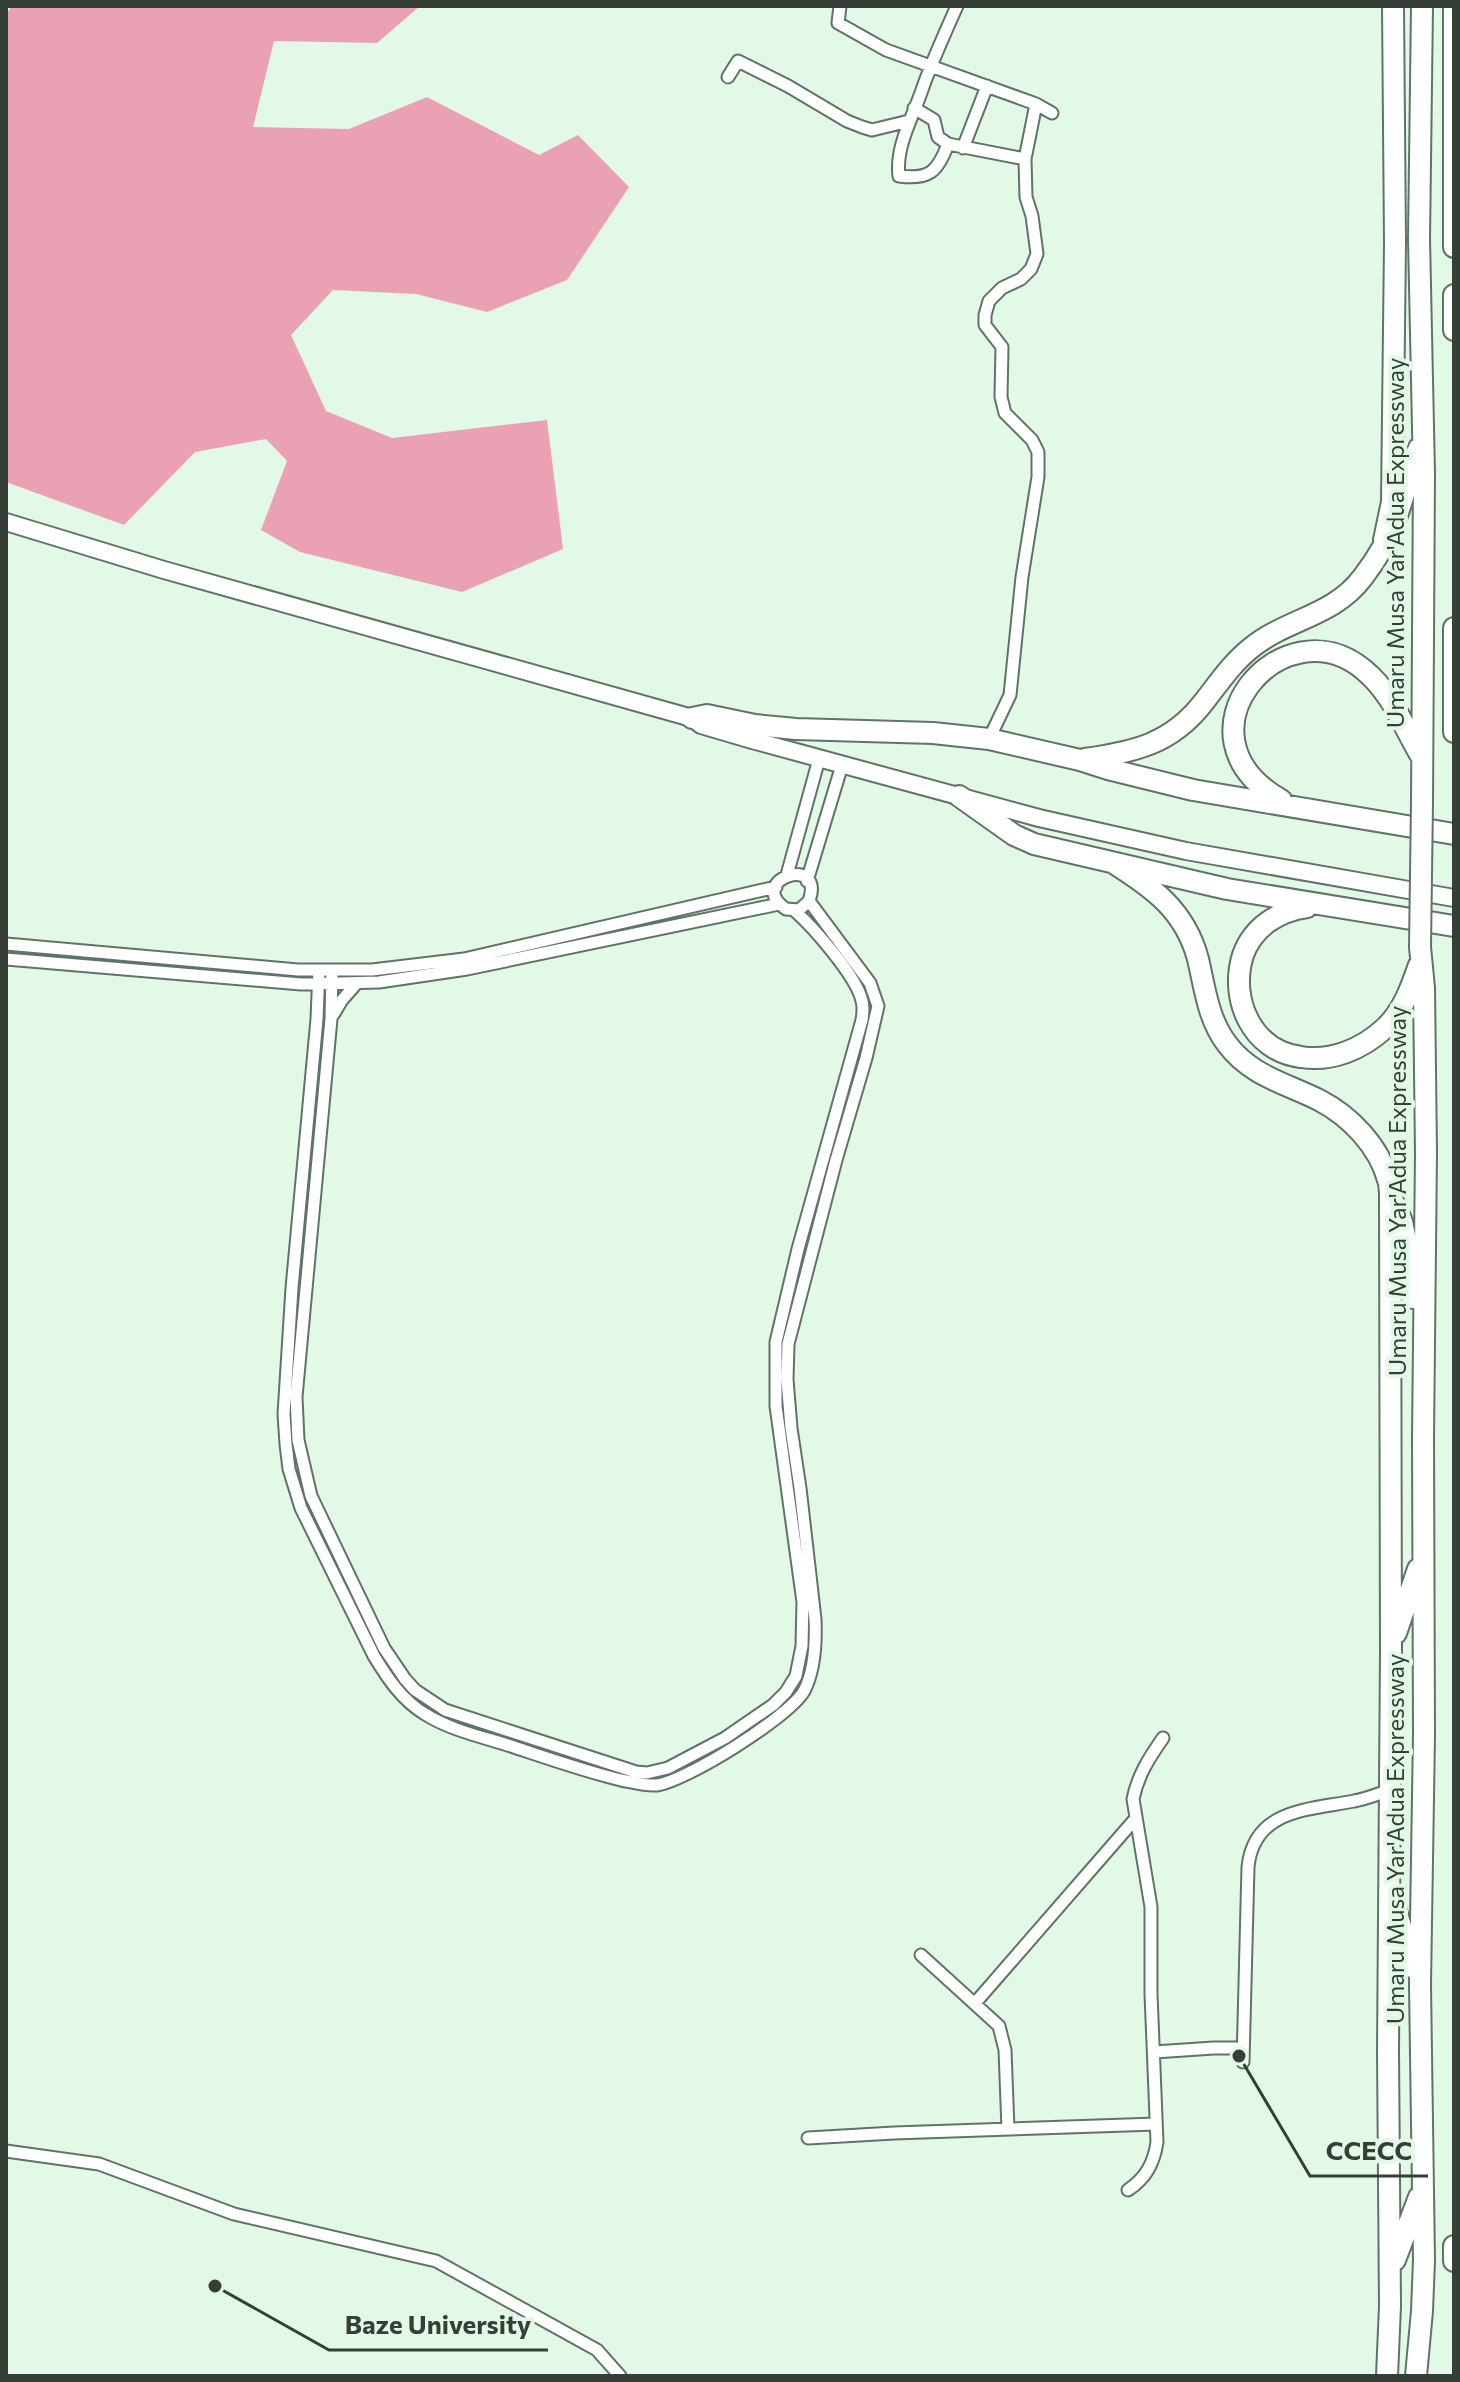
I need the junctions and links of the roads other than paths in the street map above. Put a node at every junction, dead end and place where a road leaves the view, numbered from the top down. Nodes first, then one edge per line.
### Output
1 (840, 6) edge
2 (957, 6) edge
3 (1393, 6) edge
4 (1422, 6) edge
5 (1454, 6) edge
6 (930, 65) junction
7 (728, 77) dead end
8 (987, 86) junction
9 (1394, 96) junction
10 (1036, 104) junction
11 (914, 108) junction
12 (1052, 113) dead end
13 (909, 121) junction
14 (948, 144) junction
15 (963, 148) junction
16 (1025, 159) junction
17 (1454, 170) edge
18 (1420, 173) junction
19 (1454, 247) edge
20 (1454, 295) edge
21 (1454, 330) edge
22 (1423, 441) junction
23 (6, 522) edge
24 (1384, 540) junction
25 (1454, 628) edge
26 (692, 718) junction
27 (1454, 732) edge
28 (989, 739) junction
29 (819, 759) junction
30 (1080, 760) junction
31 (1423, 760) junction
32 (842, 765) junction
33 (959, 796) junction
34 (1291, 806) junction
35 (1454, 834) edge
36 (1112, 862) junction
37 (787, 875) junction
38 (807, 881) junction
39 (776, 887) junction
40 (1454, 898) edge
41 (809, 901) junction
42 (779, 904) junction
43 (1317, 905) junction
44 (795, 911) junction
45 (656, 916) junction
46 (1454, 926) edge
47 (659, 929) junction
48 (6, 944) edge
49 (1420, 954) junction
50 (6, 959) edge
51 (319, 970) junction
52 (332, 970) junction
53 (301, 984) junction
54 (318, 984) junction
55 (332, 984) junction
56 (356, 984) junction
57 (318, 1007) junction
58 (331, 1019) junction
59 (852, 1054) junction
60 (866, 1058) junction
61 (823, 1155) junction
62 (836, 1160) junction
63 (1390, 1192) junction
64 (798, 1249) junction
65 (811, 1253) junction
66 (1423, 1350) junction
67 (1423, 1553) junction
68 (1391, 1651) junction
69 (799, 1662) junction
70 (812, 1664) junction
71 (1163, 1738) dead end
72 (1390, 1790) junction
73 (1136, 1818) junction
74 (1389, 1889) junction
75 (921, 1955) dead end
76 (1420, 1985) junction
77 (976, 2002) junction
78 (1242, 2048) junction
79 (1154, 2052) junction
80 (1243, 2062) dead end
81 (1156, 2124) junction
82 (1008, 2129) junction
83 (808, 2138) dead end
84 (6, 2151) edge
85 (1424, 2186) junction
86 (1128, 2190) dead end
87 (1454, 2246) edge
88 (1454, 2261) edge
89 (1390, 2273) junction
90 (620, 2376) edge
91 (1387, 2376) edge
92 (1416, 2376) edge

1 - 6 street
2 - 6 street
3 - 9 highway, Umaru Musa Yar'Adua Expressway
4 - 18 highway, Umaru Musa Yar'Adua Expressway
5 - 17 highway
6 - 8 street
6 - 11 street
7 - 13 street
8 - 10 street
8 - 15 street
9 - 18 highway
9 - 24 highway, Umaru Musa Yar'Adua Expressway
10 - 12 street
10 - 16 street
11 - 13 street
11 - 14 street
13 - 14 street
14 - 15 street
15 - 16 street
16 - 28 street
17 - 19 highway
18 - 22 highway, Umaru Musa Yar'Adua Expressway
20 - 21 highway
22 - 24 highway
22 - 31 highway, Umaru Musa Yar'Adua Expressway
23 - 26 main road
24 - 30 highway
25 - 27 highway
26 - 28 highway
26 - 29 main road
28 - 30 highway
29 - 32 main road
29 - 37 street
30 - 34 highway
31 - 34 highway
31 - 49 highway, Umaru Musa Yar'Adua Expressway, bridge
32 - 33 main road
32 - 38 street
33 - 36 highway
33 - 40 main road
34 - 35 highway
36 - 43 highway
36 - 63 highway
37 - 38 street
37 - 39 street
38 - 41 street
39 - 42 street
39 - 45 street
41 - 44 street
41 - 60 street
42 - 44 street
42 - 47 street
43 - 46 highway
43 - 49 highway
44 - 59 street
45 - 47 street
45 - 52 street
47 - 56 street
48 - 51 street
49 - 66 highway, Umaru Musa Yar'Adua Expressway
50 - 53 street
51 - 52 street
51 - 54 street
52 - 55 street
53 - 54 street
53 - 57 street
54 - 55 street
54 - 57 street
55 - 56 street
55 - 58 street
56 - 58 street
57 - 70 street
58 - 69 street
59 - 60 street
59 - 61 street
60 - 62 street
61 - 62 street
61 - 64 street
62 - 65 street
63 - 66 highway
63 - 68 highway, Umaru Musa Yar'Adua Expressway
64 - 65 street
64 - 69 street
65 - 70 street
66 - 67 highway, Umaru Musa Yar'Adua Expressway
67 - 68 highway
67 - 76 highway, Umaru Musa Yar'Adua Expressway
68 - 72 highway, Umaru Musa Yar'Adua Expressway
69 - 70 street
71 - 73 street
72 - 74 highway, Umaru Musa Yar'Adua Expressway
72 - 78 street
73 - 77 street
73 - 79 street
74 - 76 highway
74 - 89 highway, Umaru Musa Yar'Adua Expressway
75 - 77 street
76 - 85 highway, Umaru Musa Yar'Adua Expressway
77 - 82 street
78 - 79 street
78 - 80 street
79 - 81 street
81 - 82 street
81 - 86 street
82 - 83 street
84 - 90 street
85 - 89 highway
85 - 92 highway, Umaru Musa Yar'Adua Expressway
87 - 88 highway
89 - 91 highway, Umaru Musa Yar'Adua Expressway

